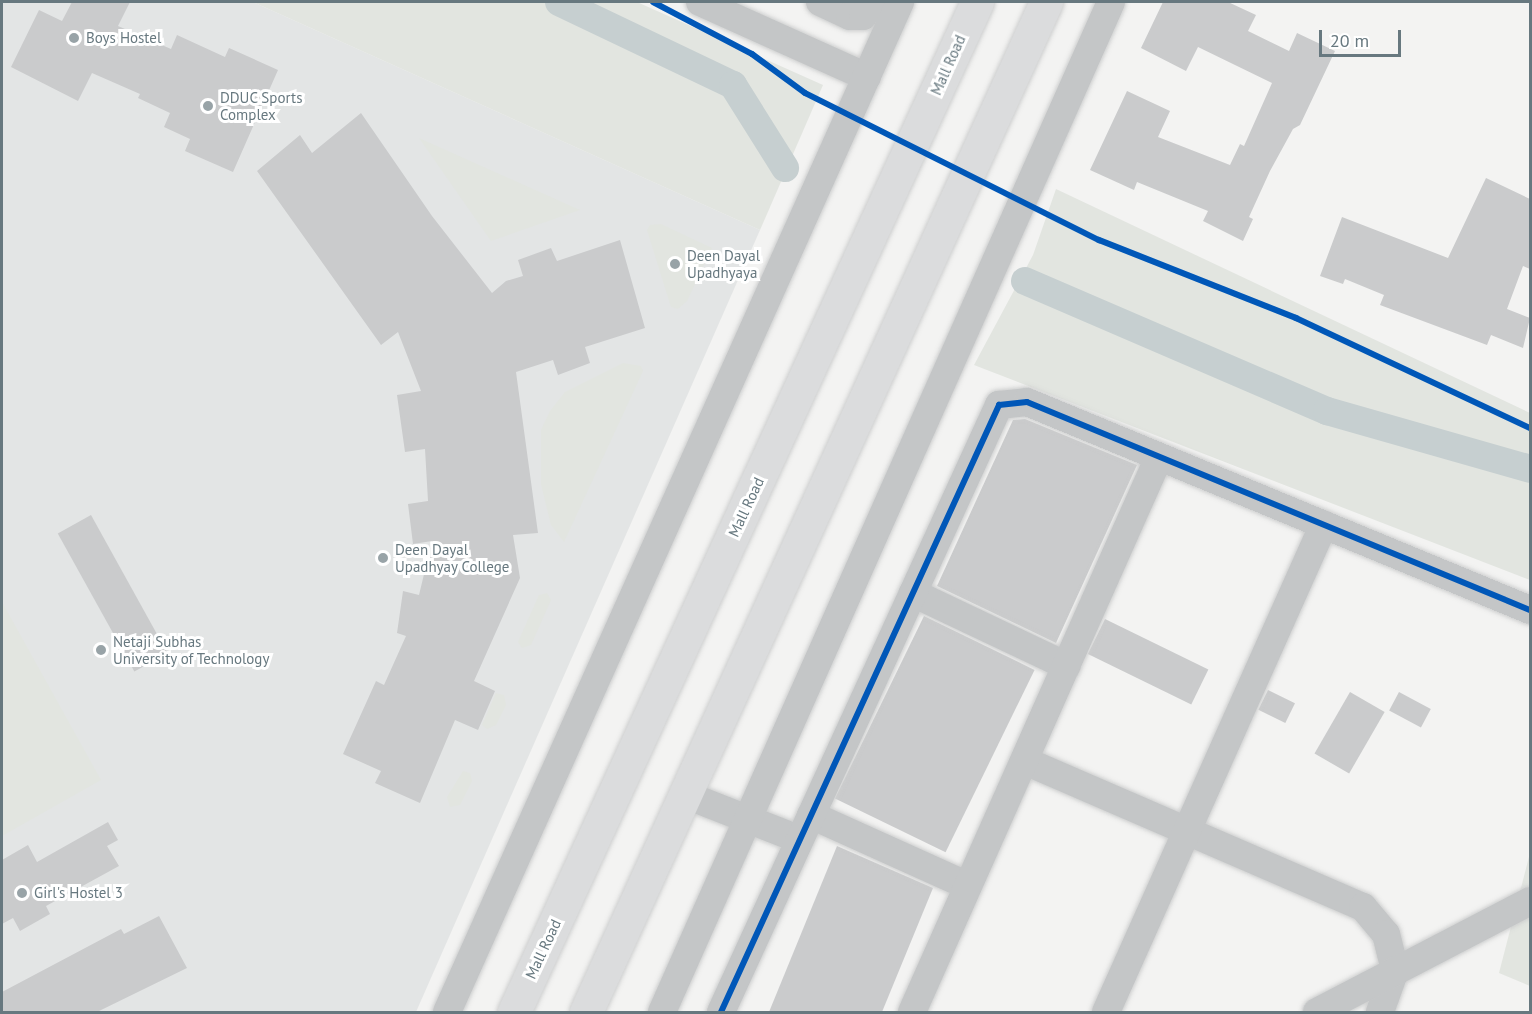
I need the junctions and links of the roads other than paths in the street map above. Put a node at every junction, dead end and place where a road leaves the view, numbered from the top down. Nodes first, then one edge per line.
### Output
1 (700, 2) edge
2 (820, 2) edge
3 (872, 2) edge
4 (900, 2) edge
5 (977, 2) edge
6 (1046, 2) edge
7 (1111, 2) edge
8 (867, 77) junction
9 (1160, 457) junction
10 (1324, 524) junction
11 (913, 593) junction
12 (1530, 610) edge
13 (1067, 666) junction
14 (1025, 761) junction
15 (686, 795) junction
16 (746, 819) junction
17 (805, 827) junction
18 (1187, 832) junction
19 (968, 886) junction
20 (1530, 901) edge
21 (1395, 970) junction
22 (447, 1012) edge
23 (514, 1012) edge
24 (586, 1012) edge
25 (662, 1012) edge
26 (721, 1012) edge
27 (912, 1012) edge
28 (1106, 1012) edge
29 (1317, 1012) edge
30 (1380, 1012) edge

1 - 8 street
2 - 3 street
4 - 8 street
5 - 23 main road, Mall Road
6 - 15 main road
7 - 16 street
8 - 22 street
9 - 10 street
9 - 11 street
9 - 13 street
10 - 12 street
10 - 18 street
11 - 13 street
11 - 17 street
13 - 14 street
14 - 18 street
14 - 19 street
15 - 16 street
15 - 24 main road
16 - 17 street
16 - 25 street
17 - 19 street
17 - 26 street
18 - 21 street
18 - 28 street
19 - 27 street
20 - 21 street
21 - 29 street
21 - 30 street

